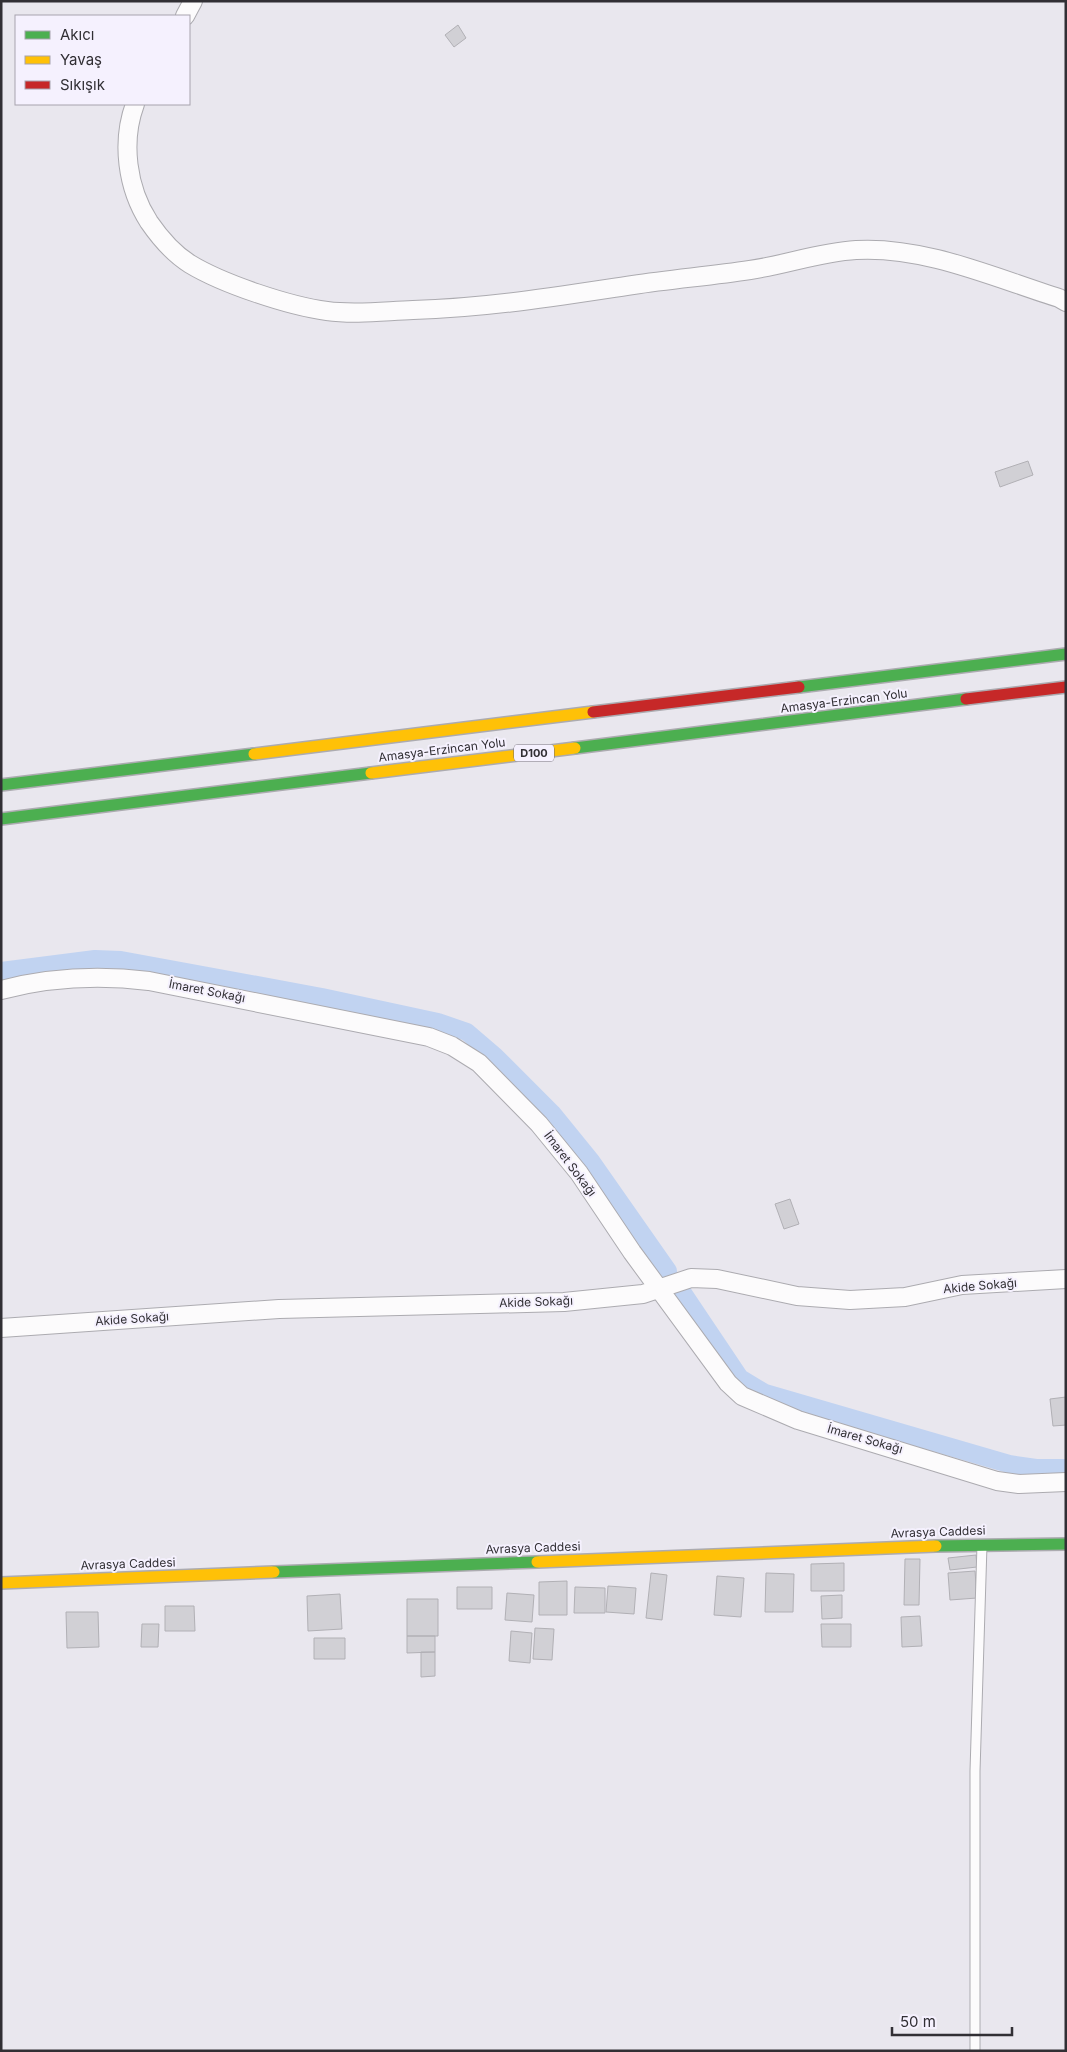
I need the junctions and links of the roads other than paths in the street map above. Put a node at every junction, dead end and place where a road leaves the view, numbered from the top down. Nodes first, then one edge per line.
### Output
1 (193, 1) edge
2 (186, 15) edge
3 (135, 105) edge
4 (1066, 302) edge
5 (1066, 654) edge
6 (1066, 687) edge
7 (1, 785) edge
8 (1, 819) edge
9 (1, 990) edge
10 (1066, 1280) edge
11 (660, 1289) junction
12 (1, 1328) edge
13 (1066, 1482) edge
14 (982, 1544) junction
15 (1066, 1544) edge
16 (1, 1583) edge
17 (975, 2051) edge

1 - 2 street
3 - 4 street
5 - 7 main road, Amasya-Erzincan Yolu
6 - 8 main road, Amasya-Erzincan Yolu / D100
9 - 11 street, İmaret Sokağı
10 - 11 street, Akide Sokağı
11 - 12 street, Akide Sokağı
11 - 13 street, İmaret Sokağı
14 - 15 main road, Avrasya Caddesi
14 - 16 main road, Avrasya Caddesi
14 - 17 lane

